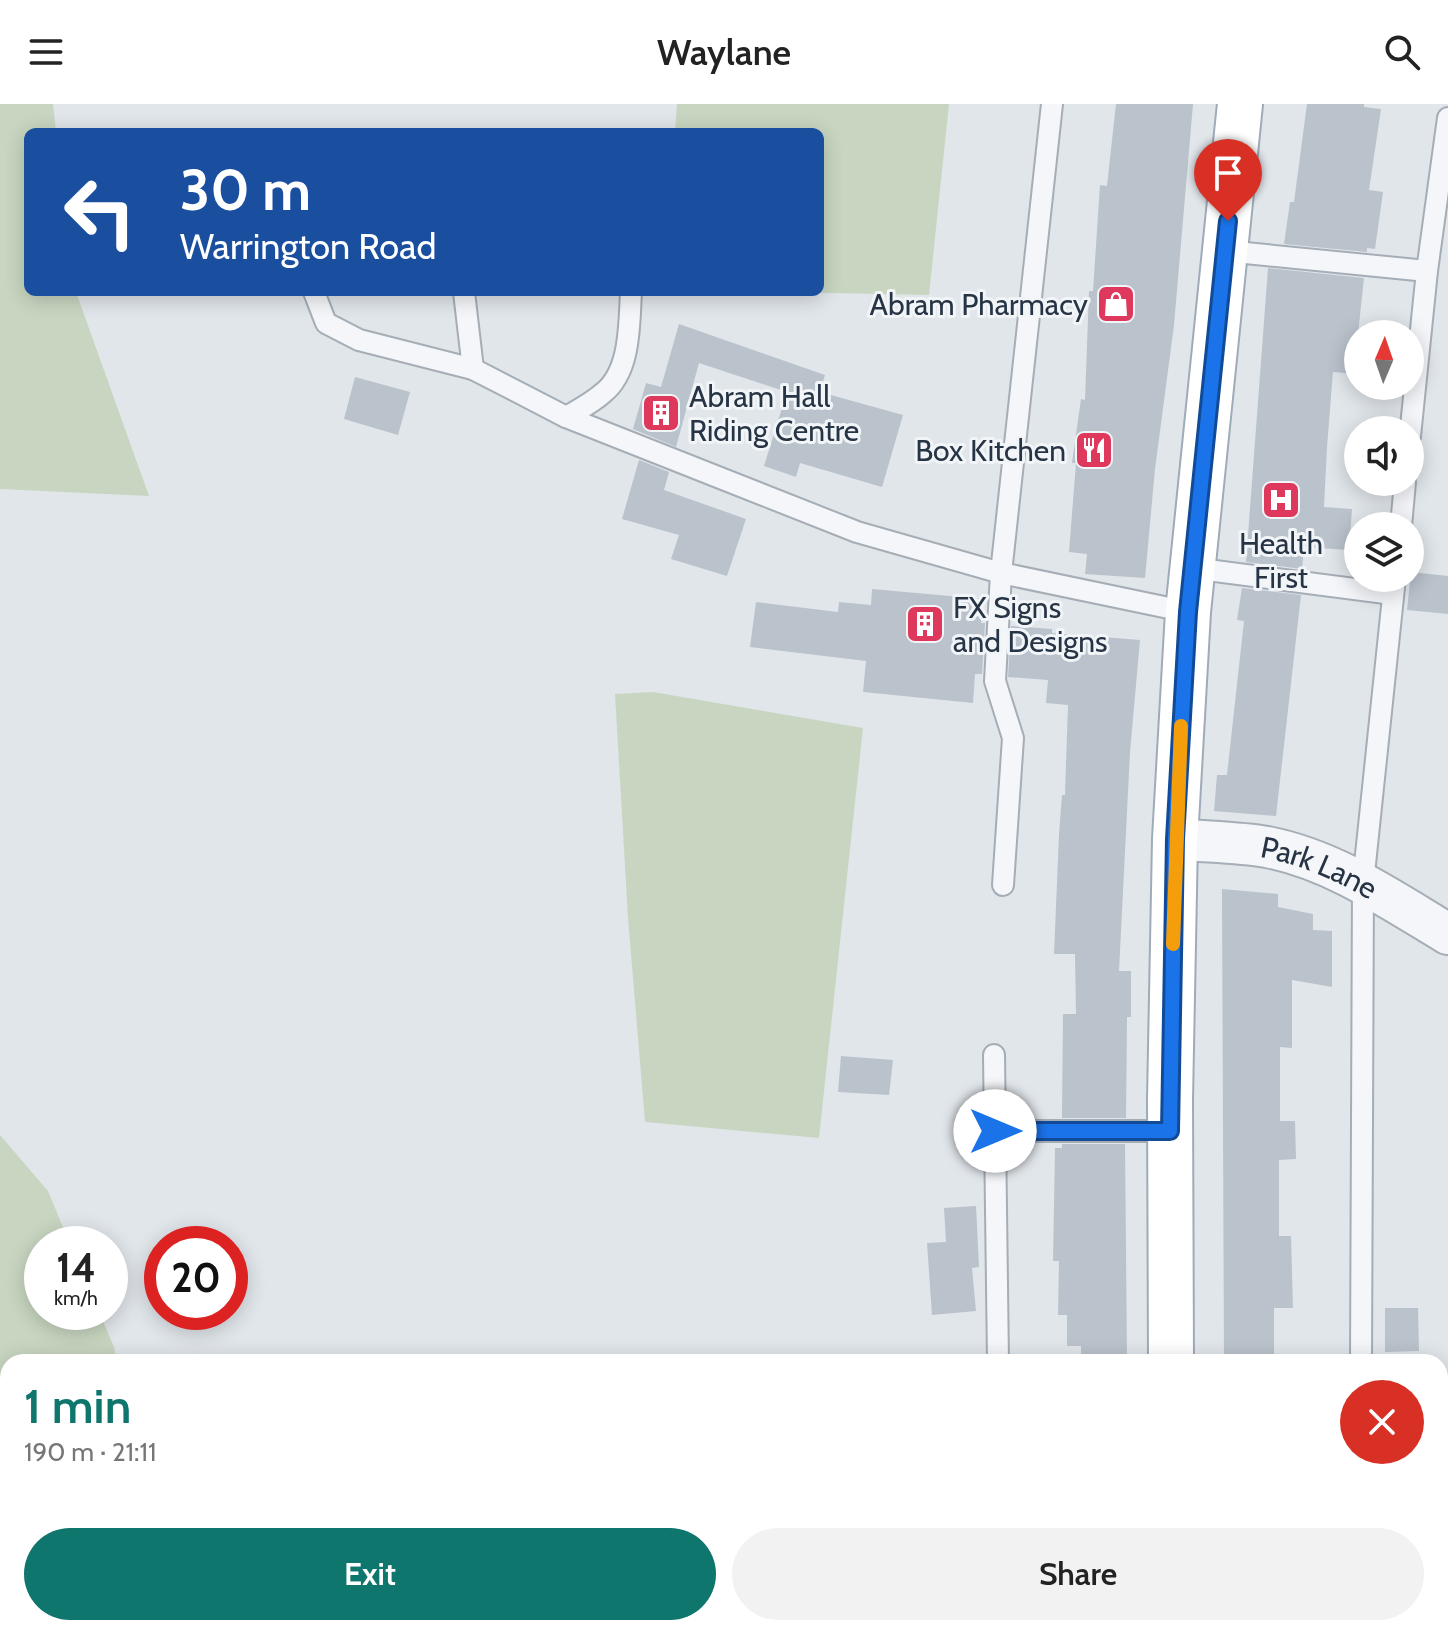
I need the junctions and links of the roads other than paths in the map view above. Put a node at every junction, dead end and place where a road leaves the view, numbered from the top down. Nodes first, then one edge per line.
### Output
1 (1052, 104) edge
2 (1240, 104) edge
3 (1448, 118) edge
4 (1225, 251) junction
5 (1427, 271) junction
6 (316, 296) edge
7 (464, 296) edge
8 (631, 296) edge
9 (473, 369) junction
10 (1412, 416) edge
11 (566, 417) junction
12 (1192, 568) junction
13 (1001, 573) junction
14 (1344, 582) edge
15 (1393, 592) edge
16 (1188, 612) junction
17 (1175, 839) junction
18 (1363, 883) junction
19 (1003, 885) dead end
20 (1448, 934) edge
21 (994, 1055) dead end
22 (995, 1131) junction
23 (1170, 1131) junction
24 (998, 1354) edge
25 (1171, 1354) edge
26 (1361, 1354) edge

1 - 13 lane
2 - 4 main road
3 - 5 lane
4 - 5 lane
4 - 12 main road
5 - 10 lane
6 - 9 lane
7 - 9 lane
8 - 11 lane
9 - 11 lane
11 - 13 lane
12 - 14 lane
12 - 16 main road
13 - 16 lane
13 - 19 lane
15 - 18 lane
16 - 17 main road
17 - 18 street, Park Lane
17 - 23 main road
18 - 20 street, Park Lane
18 - 26 lane
21 - 22 lane
22 - 23 lane
22 - 24 lane
23 - 25 main road

